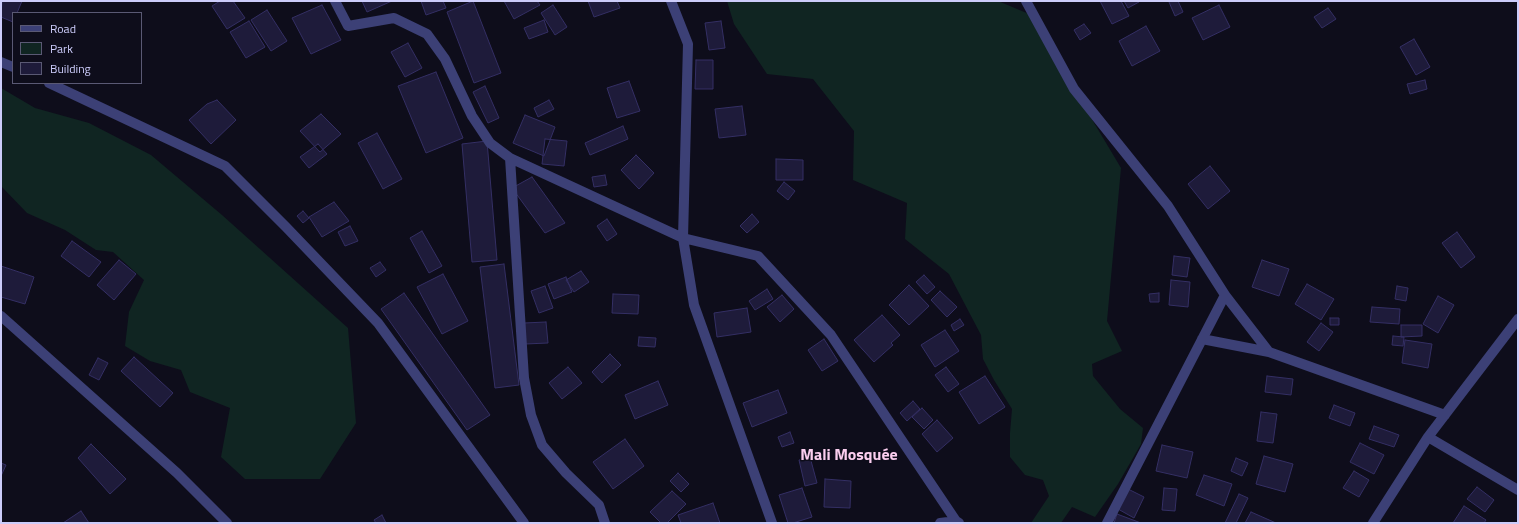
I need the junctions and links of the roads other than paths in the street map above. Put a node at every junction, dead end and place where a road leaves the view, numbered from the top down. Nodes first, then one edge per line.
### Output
1 (336, 1) edge
2 (671, 1) edge
3 (1026, 1) edge
4 (1, 62) edge
5 (12, 67) edge
6 (51, 84) edge
7 (510, 158) junction
8 (683, 238) junction
9 (1225, 295) junction
10 (1, 316) edge
11 (1518, 319) edge
12 (1202, 339) junction
13 (1269, 352) junction
14 (1445, 415) junction
15 (1428, 437) junction
16 (1518, 490) edge
17 (957, 522) edge
18 (227, 523) edge
19 (524, 523) edge
20 (605, 523) edge
21 (772, 523) edge
22 (940, 523) edge
23 (1107, 523) edge
24 (1373, 523) edge

1 - 7 street
2 - 8 street
3 - 9 street
4 - 5 street
6 - 19 street
7 - 8 street
7 - 20 street
8 - 17 street
8 - 21 street
9 - 12 street
9 - 13 street
10 - 18 street
11 - 14 street
12 - 13 street
12 - 23 street
13 - 14 street
14 - 15 street
15 - 16 street
15 - 24 street
17 - 22 street

